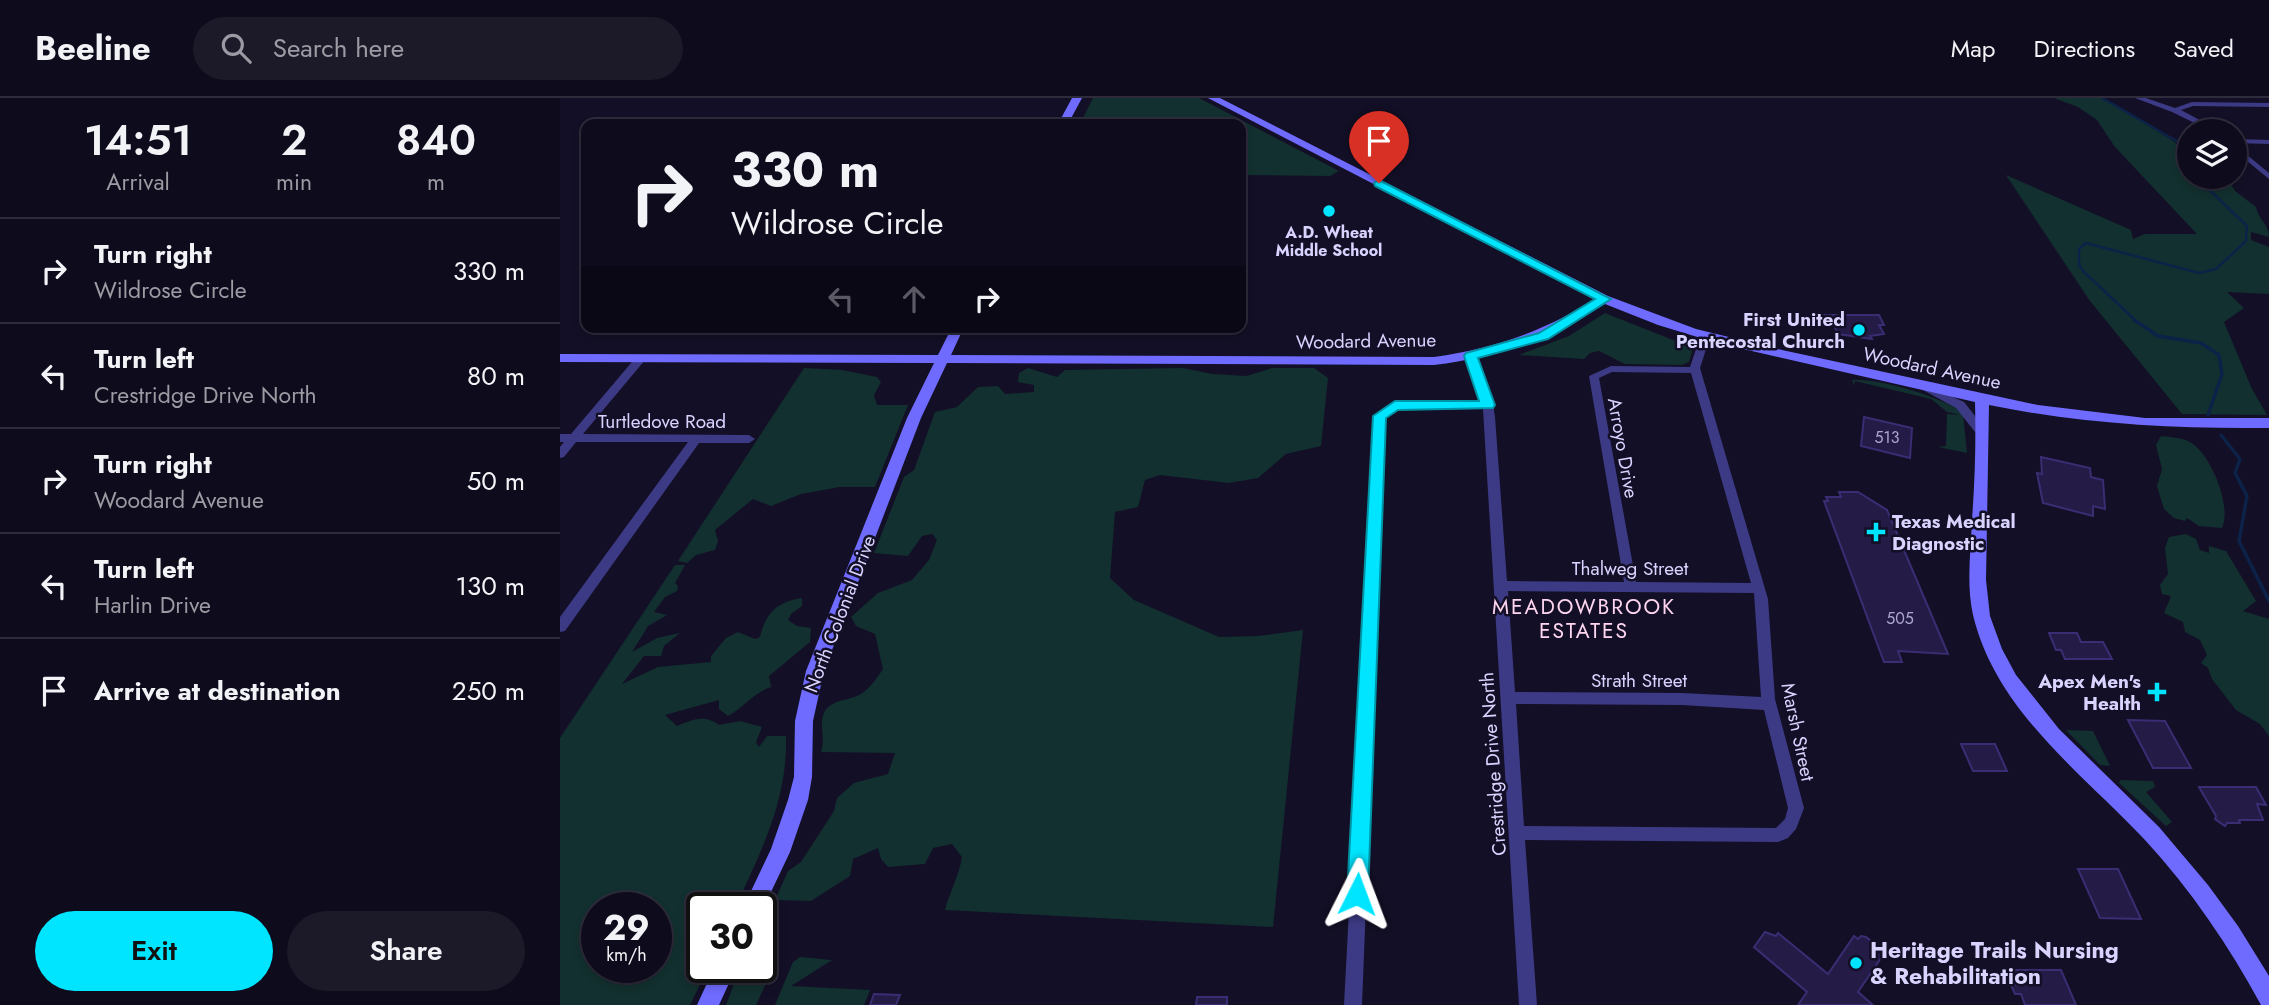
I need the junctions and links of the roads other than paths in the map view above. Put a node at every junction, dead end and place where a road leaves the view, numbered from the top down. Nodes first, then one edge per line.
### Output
1 (1077, 98) edge
2 (1213, 98) edge
3 (2139, 98) edge
4 (2269, 105) edge
5 (2175, 110) junction
6 (1066, 119) edge
7 (2193, 119) edge
8 (2247, 141) edge
9 (2269, 142) edge
10 (2247, 158) edge
11 (2269, 177) edge
12 (1604, 299) junction
13 (955, 333) edge
14 (1705, 337) junction
15 (1471, 356) junction
16 (560, 358) edge
17 (641, 358) junction
18 (942, 360) junction
19 (1696, 370) junction
20 (1923, 386) junction
21 (1982, 399) junction
22 (1488, 405) junction
23 (2269, 423) edge
24 (1983, 434) junction
25 (560, 438) edge
26 (574, 438) junction
27 (696, 439) junction
28 (750, 439) dead end
29 (560, 454) edge
30 (1501, 586) junction
31 (1631, 587) junction
32 (1759, 588) junction
33 (560, 626) edge
34 (1508, 698) junction
35 (1769, 704) junction
36 (1517, 832) junction
37 (761, 892) edge
38 (718, 983) edge
39 (2269, 998) edge
40 (708, 1005) edge
41 (1353, 1005) edge
42 (1528, 1005) edge

1 - 6 street
2 - 12 street
3 - 5 street
4 - 5 street
5 - 7 street
8 - 9 street
10 - 11 street
12 - 14 street, Woodard Avenue
12 - 15 street, Woodard Avenue
13 - 18 street, North Colonial Drive
14 - 19 street
14 - 20 street, Woodard Avenue
15 - 18 street, Woodard Avenue
15 - 22 street, Crestridge Drive North
16 - 17 street, Woodard Avenue
17 - 18 street, Woodard Avenue
17 - 26 street
18 - 37 street, North Colonial Drive
19 - 31 street, Arroyo Drive
19 - 32 street, Marsh Street
20 - 21 street, Woodard Avenue
20 - 24 street
21 - 23 street, Woodard Avenue
21 - 24 street
22 - 30 street, Crestridge Drive North
22 - 41 street
24 - 39 street
25 - 26 street, Turtledove Road
26 - 27 street, Turtledove Road
26 - 29 street
27 - 28 street, Turtledove Road
27 - 33 street
30 - 31 street, Thalweg Street
30 - 34 street, Crestridge Drive North
31 - 32 street, Thalweg Street
32 - 35 street, Marsh Street
34 - 35 street, Strath Street
34 - 36 street, Crestridge Drive North
35 - 36 street, Marsh Street
36 - 42 street, Crestridge Drive North
38 - 40 street

